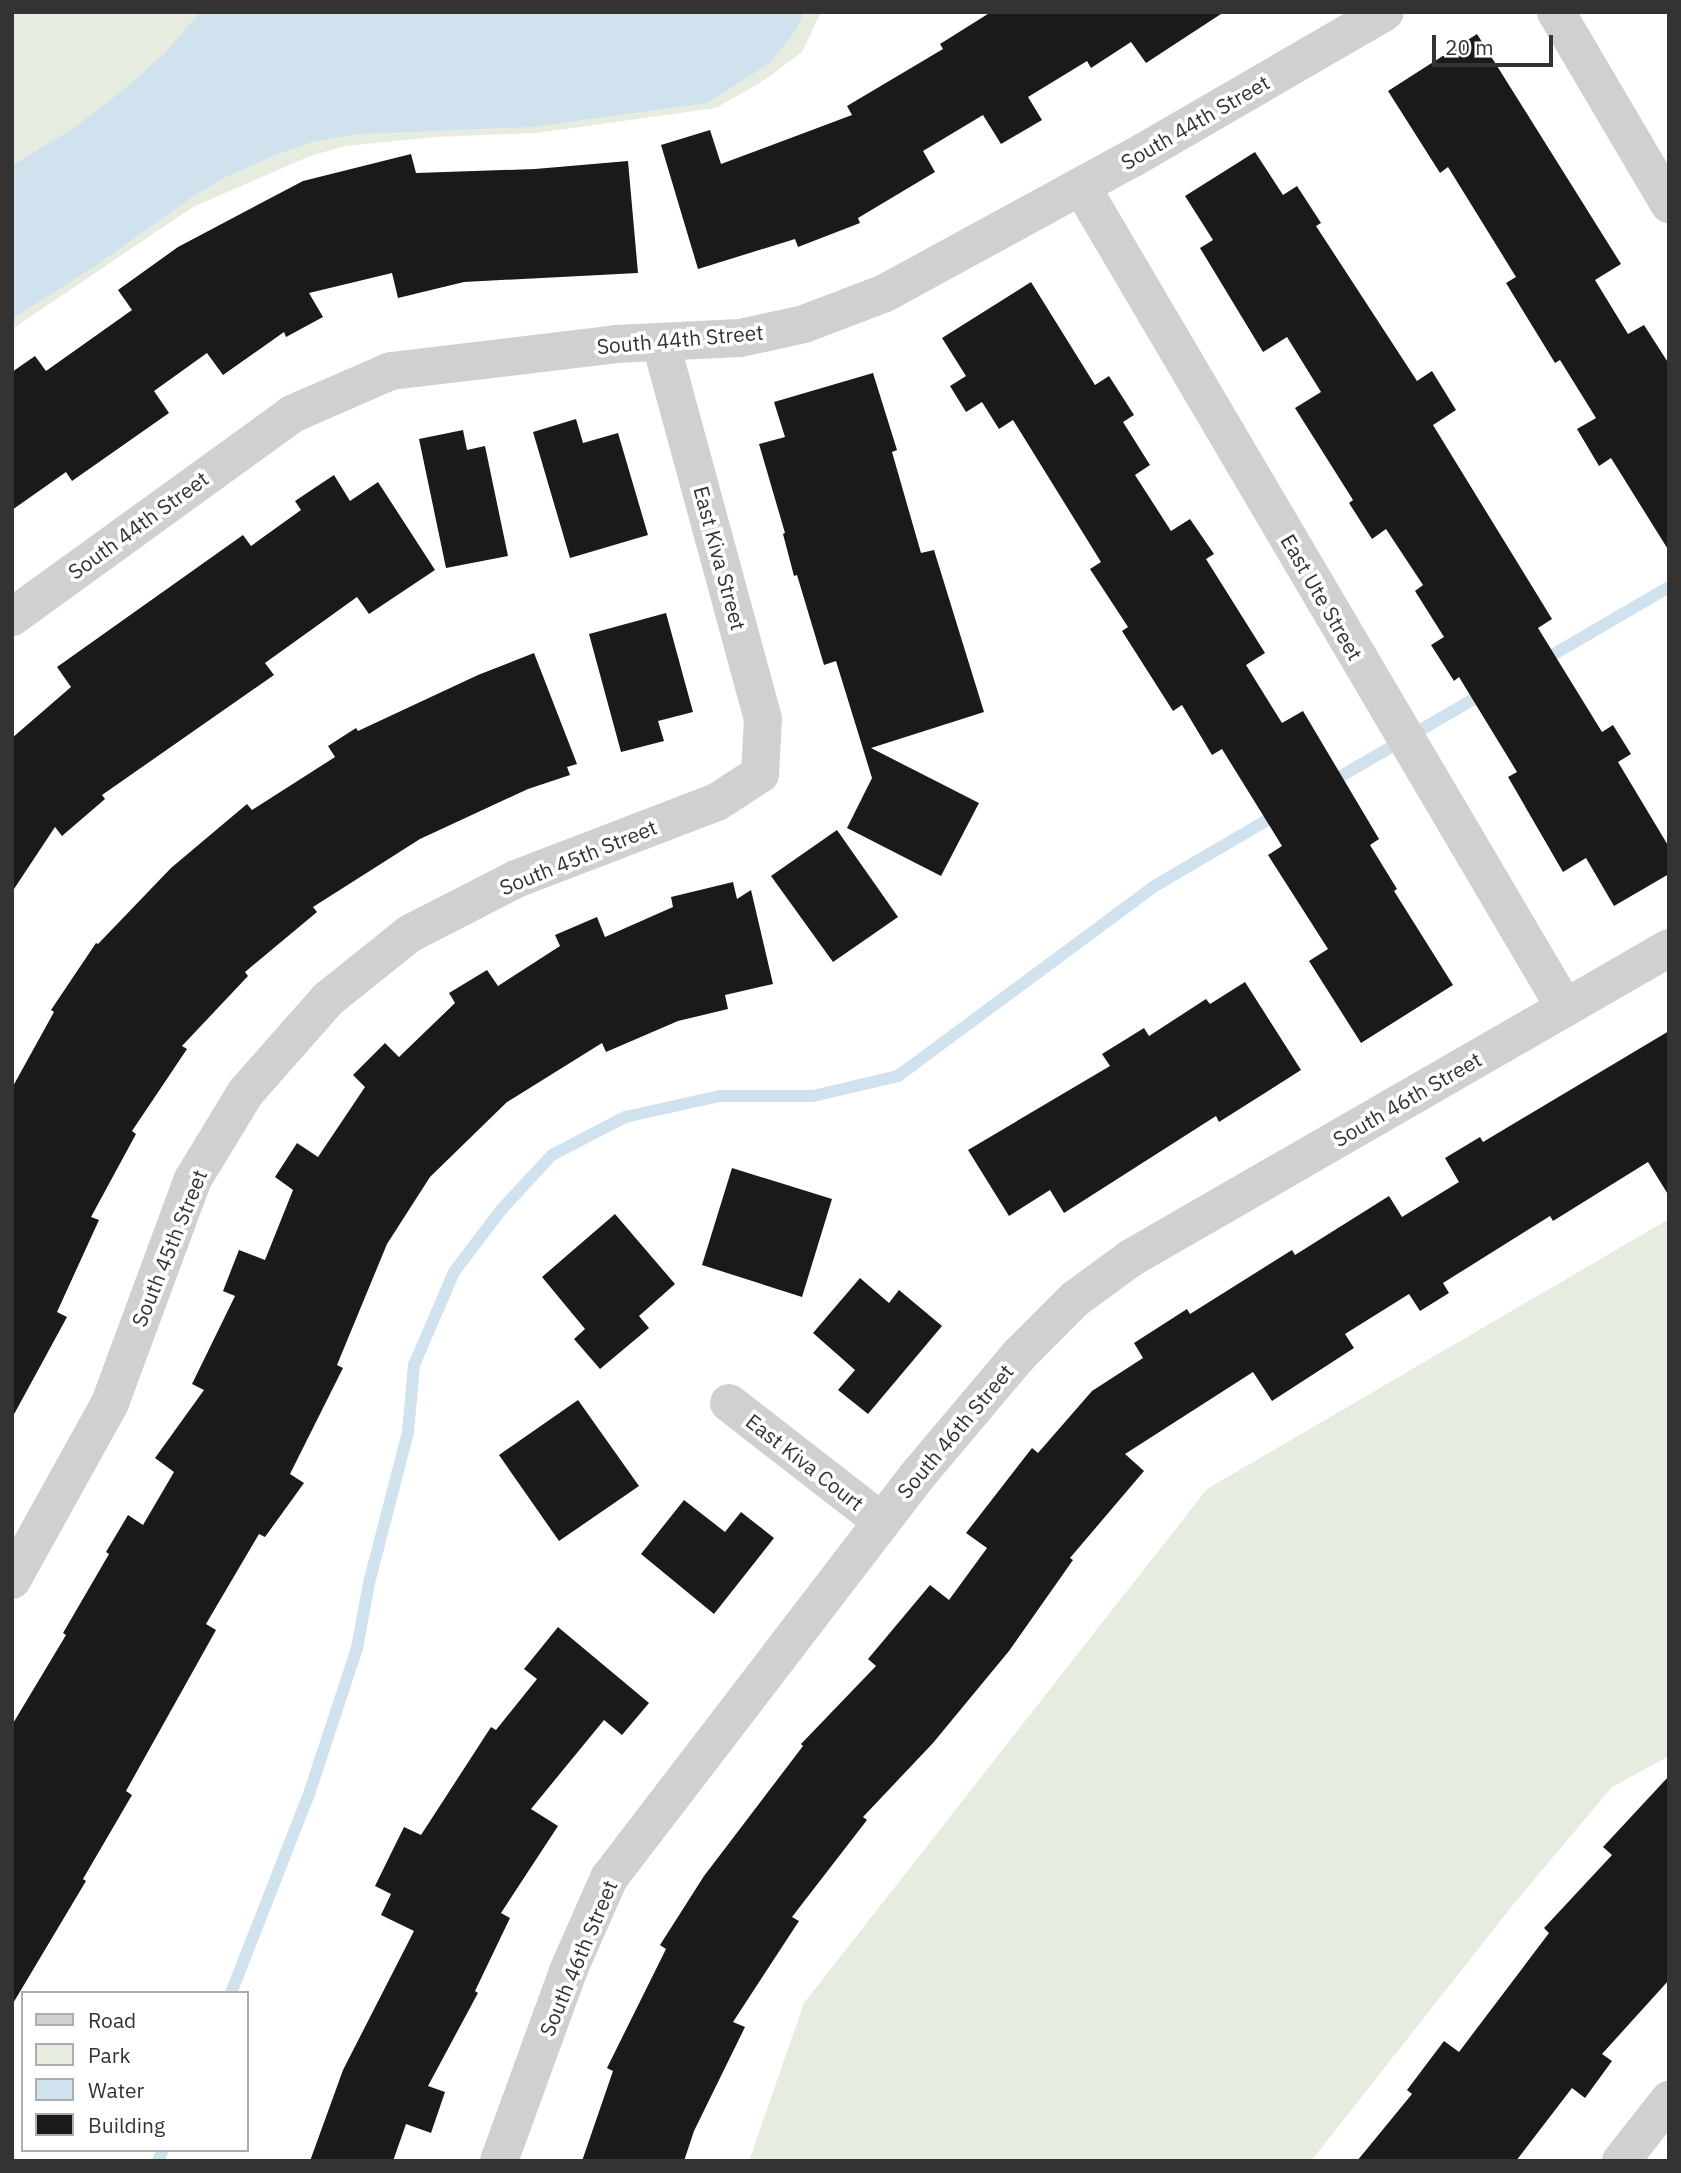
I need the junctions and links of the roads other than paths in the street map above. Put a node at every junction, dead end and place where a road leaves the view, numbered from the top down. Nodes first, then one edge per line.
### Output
1 (1385, 12) edge
2 (1556, 12) edge
3 (1082, 186) junction
4 (1669, 204) edge
5 (661, 344) junction
6 (12, 617) edge
7 (761, 774) joint
8 (1669, 948) edge
9 (1565, 1008) junction
10 (729, 1403) dead end
11 (881, 1521) junction
12 (12, 1580) edge
13 (1669, 2100) edge
14 (499, 2161) edge
15 (1621, 2161) edge

1 - 3 street, South 44th Street
2 - 4 street
3 - 5 street, South 44th Street
3 - 9 street, East Ute Street
5 - 6 street, South 44th Street
5 - 7 street, East Kiva Street
7 - 12 street, South 45th Street
8 - 9 street, South 46th Street
9 - 11 street, South 46th Street
10 - 11 street, East Kiva Court
11 - 14 street, South 46th Street
13 - 15 street

